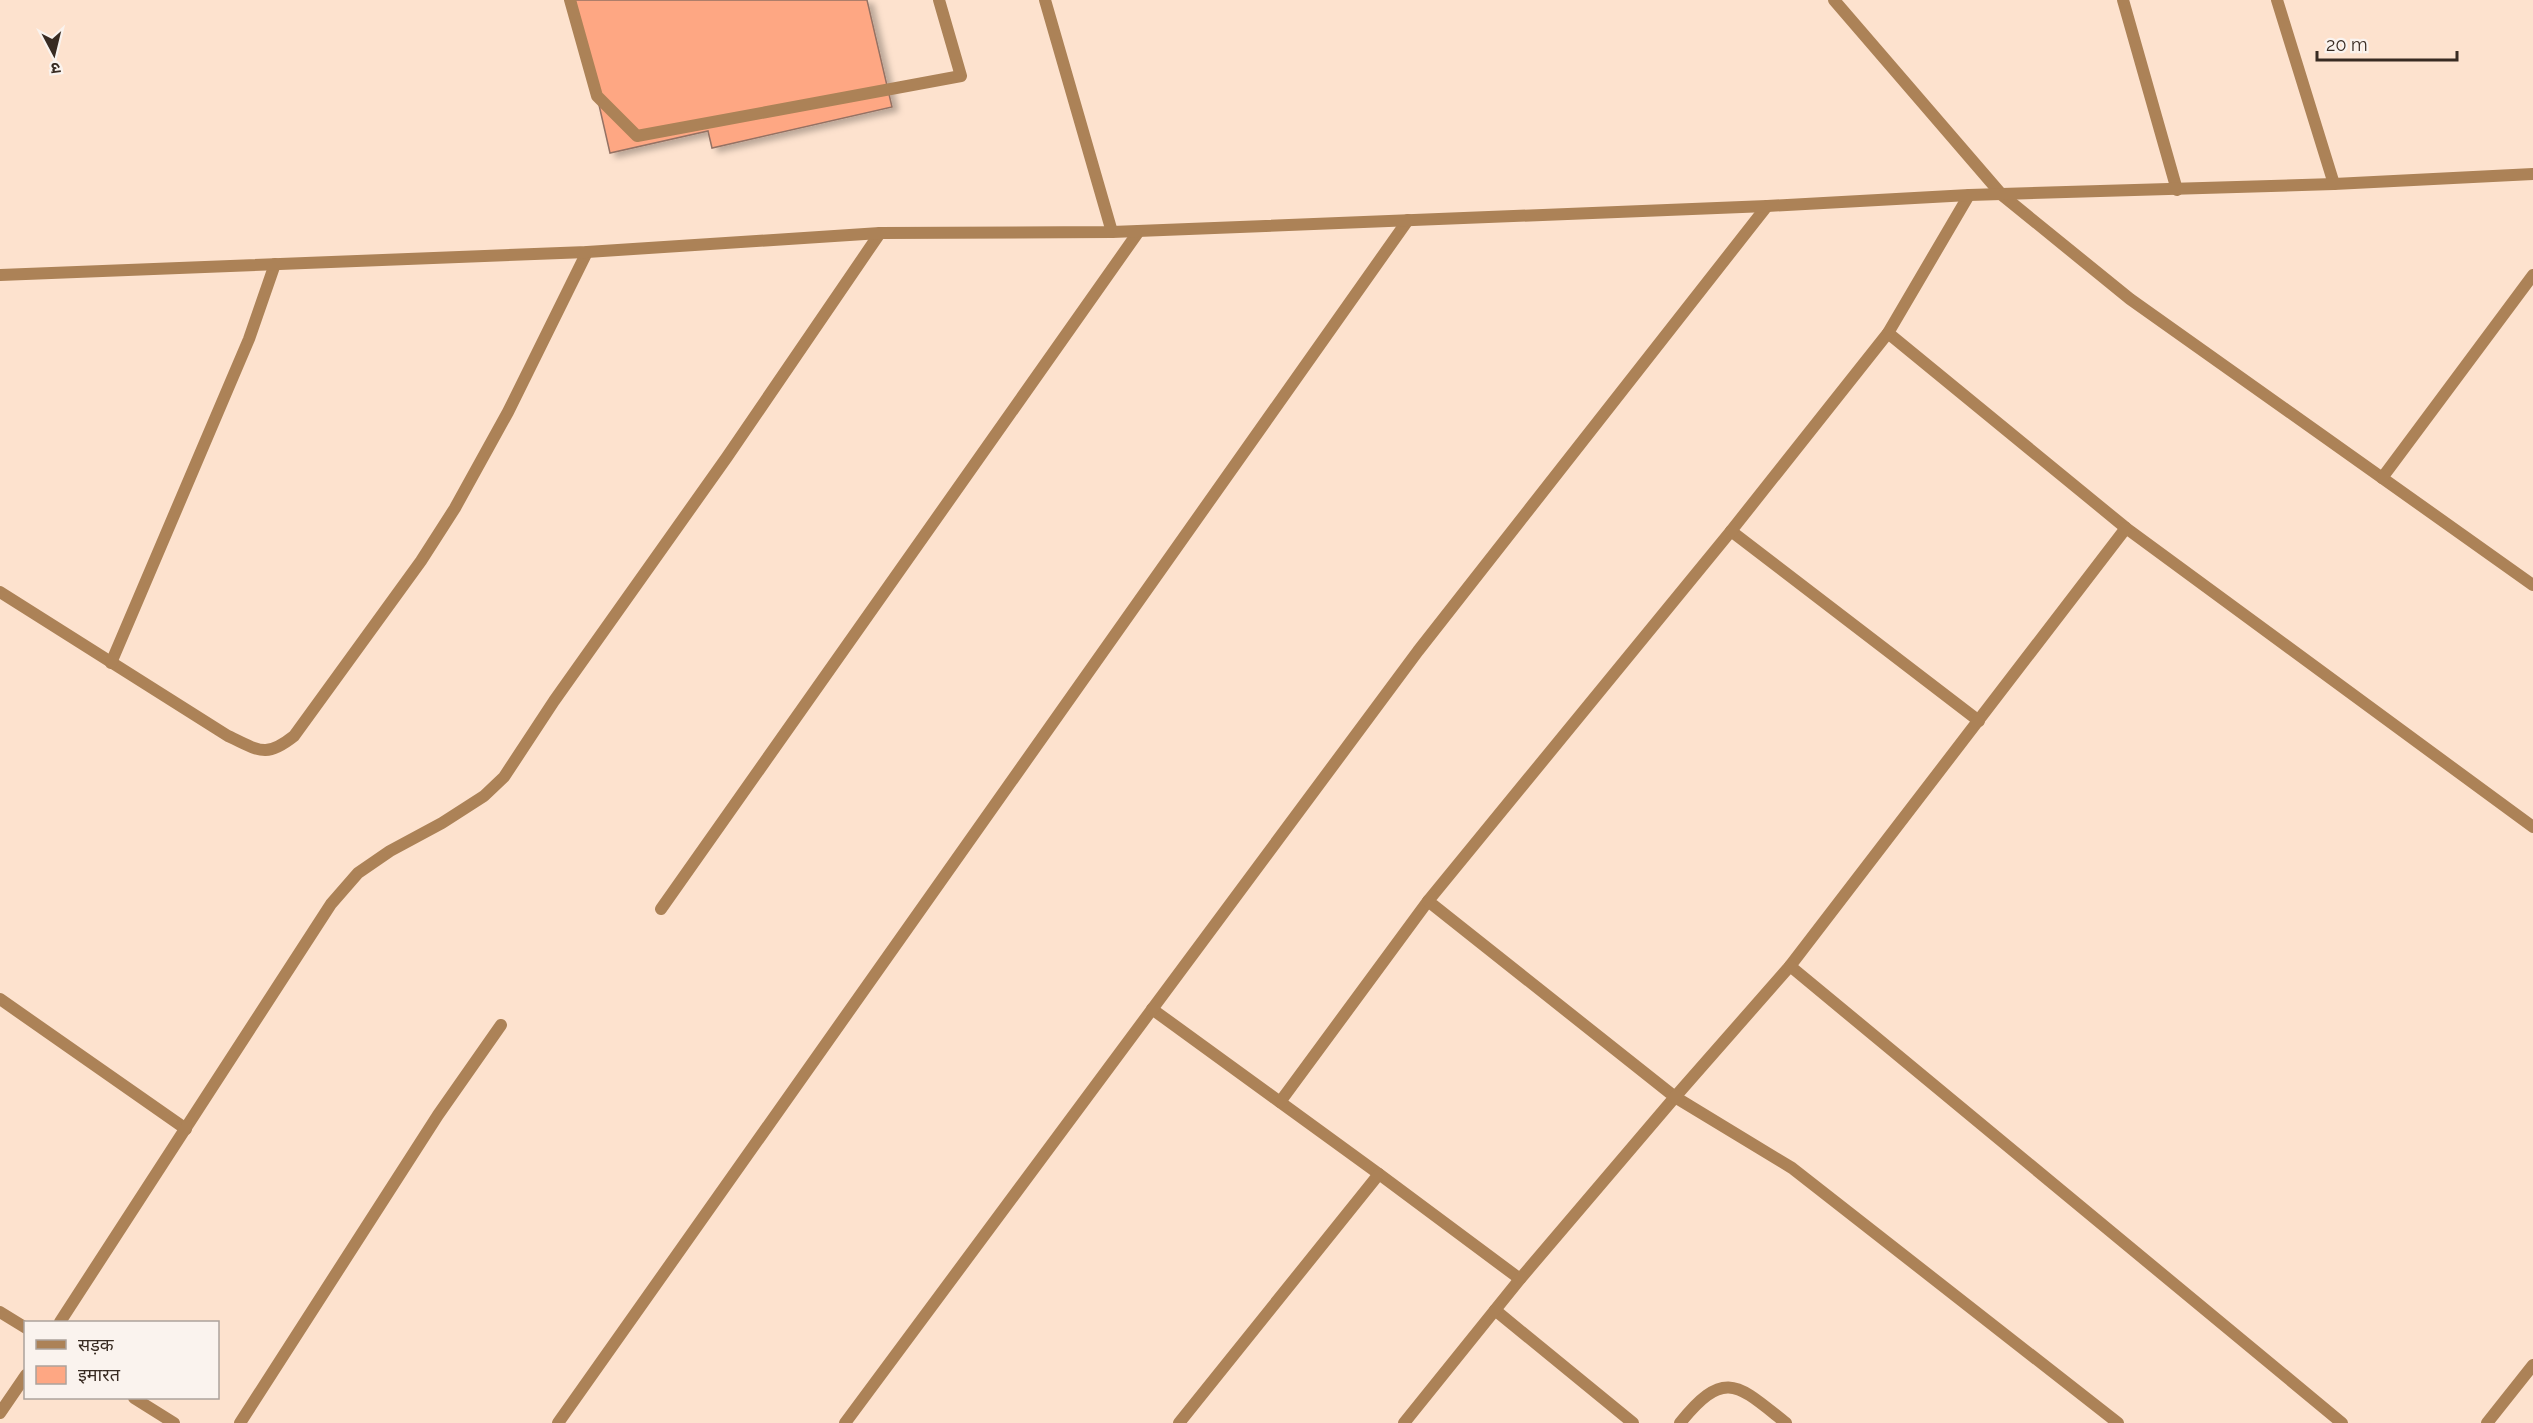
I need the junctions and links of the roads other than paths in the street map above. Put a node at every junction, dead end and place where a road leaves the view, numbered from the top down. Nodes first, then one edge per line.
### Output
1 (570, 0) edge
2 (939, 0) edge
3 (1045, 0) edge
4 (1834, 0) edge
5 (2123, 0) edge
6 (2277, 0) edge
7 (2533, 174) edge
8 (2334, 184) junction
9 (2176, 190) junction
10 (1969, 195) junction
11 (2002, 195) junction
12 (1767, 206) junction
13 (1408, 220) junction
14 (1139, 231) junction
15 (1112, 232) junction
16 (880, 233) junction
17 (587, 252) junction
18 (275, 264) junction
19 (0, 275) edge
20 (2533, 275) edge
21 (1888, 333) junction
22 (2382, 478) junction
23 (2126, 528) junction
24 (1731, 531) junction
25 (2533, 585) edge
26 (0, 592) edge
27 (111, 663) junction
28 (1979, 721) junction
29 (2533, 827) edge
30 (1428, 901) junction
31 (661, 909) dead end
32 (1790, 966) junction
33 (0, 999) edge
34 (1152, 1009) junction
35 (501, 1025) dead end
36 (1675, 1097) junction
37 (1280, 1102) junction
38 (186, 1129) junction
39 (1379, 1174) junction
40 (1520, 1279) junction
41 (1495, 1310) junction
42 (0, 1312) edge
43 (61, 1321) edge
44 (24, 1327) edge
45 (2533, 1365) edge
46 (24, 1378) edge
47 (136, 1399) edge
48 (0, 1413) edge
49 (174, 1423) edge
50 (240, 1423) edge
51 (558, 1423) edge
52 (845, 1423) edge
53 (1179, 1423) edge
54 (1404, 1423) edge
55 (1633, 1423) edge
56 (1680, 1423) edge
57 (1786, 1423) edge
58 (2118, 1423) edge
59 (2342, 1423) edge
60 (2487, 1423) edge

1 - 2 street
3 - 15 street
4 - 11 street
5 - 9 street
6 - 8 street
7 - 8 street
8 - 9 street
9 - 11 street
10 - 11 street
10 - 12 street
10 - 21 street
11 - 22 street
12 - 13 street
12 - 34 street
13 - 14 street
13 - 51 street
14 - 15 street
14 - 31 street
15 - 16 street
16 - 17 street
16 - 38 street
17 - 18 street
17 - 27 street
18 - 19 street
18 - 27 street
20 - 22 street
21 - 23 street
21 - 24 street
22 - 25 street
23 - 28 street
23 - 29 street
24 - 28 street
24 - 30 street
26 - 27 street
28 - 32 street
30 - 36 street
30 - 37 street
32 - 36 street
32 - 59 street
33 - 38 street
34 - 37 street
34 - 52 street
35 - 50 street
36 - 40 street
36 - 58 street
37 - 39 street
38 - 43 street
39 - 40 street
39 - 53 street
40 - 41 street
41 - 54 street
41 - 55 street
42 - 44 street
45 - 60 street
46 - 48 street
47 - 49 street
56 - 57 street

